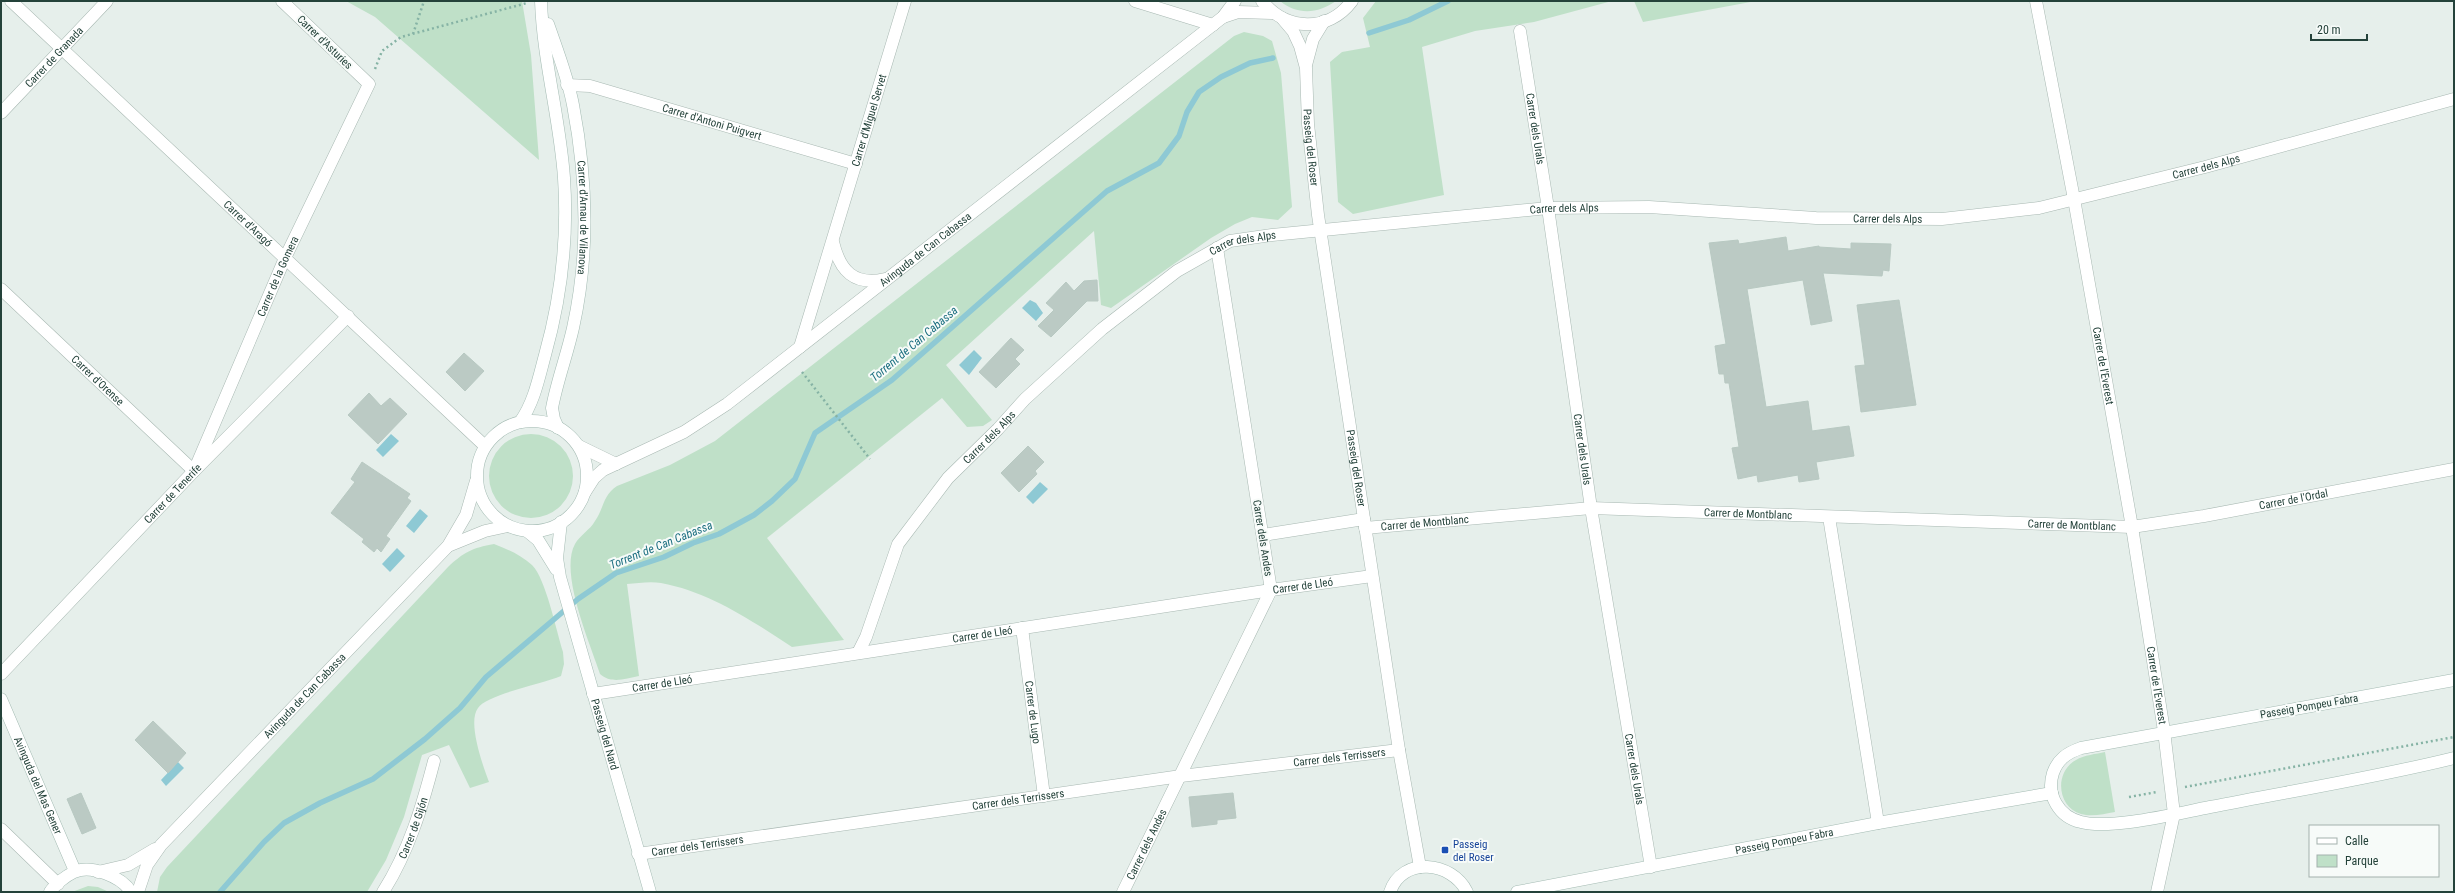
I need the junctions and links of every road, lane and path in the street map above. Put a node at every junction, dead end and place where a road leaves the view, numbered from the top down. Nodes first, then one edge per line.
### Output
1 (11, 1) edge
2 (107, 1) edge
3 (282, 1) edge
4 (424, 1) edge
5 (905, 1) edge
6 (1135, 1) edge
7 (1235, 1) edge
8 (1262, 1) edge
9 (1352, 1) edge
10 (2036, 1) edge
11 (527, 3) dead end
12 (541, 5) edge
13 (1277, 16) junction
14 (1218, 21) junction
15 (1324, 21) junction
16 (1520, 31) dead end
17 (413, 34) junction
18 (62, 49) junction
19 (1306, 68) junction
20 (369, 84) junction
21 (567, 85) junction
22 (2454, 99) edge
23 (1, 112) edge
24 (856, 164) junction
25 (2074, 199) junction
26 (1548, 208) junction
27 (1320, 231) junction
28 (832, 240) junction
29 (1217, 248) junction
30 (285, 258) junction
31 (888, 278) junction
32 (1, 290) edge
33 (348, 316) junction
34 (800, 347) junction
35 (802, 372) dead end
36 (520, 422) junction
37 (558, 428) junction
38 (485, 446) junction
39 (578, 446) junction
40 (870, 458) dead end
41 (616, 464) junction
42 (2454, 469) edge
43 (194, 471) junction
44 (476, 481) junction
45 (586, 492) junction
46 (1591, 508) junction
47 (1829, 517) junction
48 (561, 522) junction
49 (1364, 524) junction
50 (508, 526) junction
51 (2132, 527) junction
52 (527, 531) junction
53 (1262, 536) junction
54 (448, 546) junction
55 (1372, 576) junction
56 (560, 577) junction
57 (1271, 590) junction
58 (1022, 628) junction
59 (858, 653) junction
60 (1, 674) edge
61 (2454, 680) edge
62 (593, 694) junction
63 (1, 699) edge
64 (2164, 731) junction
65 (2454, 737) edge
66 (1399, 750) junction
67 (2454, 758) edge
68 (434, 761) dead end
69 (1181, 776) junction
70 (2171, 790) junction
71 (2052, 793) junction
72 (1044, 796) junction
73 (2129, 797) dead end
74 (2174, 814) junction
75 (1878, 823) junction
76 (1, 829) edge
77 (161, 845) junction
78 (638, 854) junction
79 (1420, 867) junction
80 (1651, 867) junction
81 (75, 871) junction
82 (98, 872) junction
83 (54, 888) edge
84 (131, 892) edge
85 (138, 892) edge
86 (383, 892) edge
87 (650, 892) edge
88 (1123, 892) edge
89 (1390, 892) edge
90 (1467, 892) edge
91 (1517, 892) edge
92 (2157, 892) edge

1 - 18 street, Carrer d'Aragó
2 - 18 street, Carrer de Granada
3 - 20 street, Carrer d'Asturies
4 - 17 path
5 - 24 street, Carrer d'Miguel Servet
6 - 14 street
7 - 14 street, Avinguda de Can Cabassa
8 - 13 street, Passeig del Roser
9 - 15 street
10 - 25 street, Carrer de l'Everest
11 - 17 path
12 - 21 street, Carrer d'Arnau de Vilanova
12 - 36 street, Carrer d'Arnau de Vilanova
13 - 14 street, Avinguda de Can Cabassa
13 - 15 street, Avinguda de Can Cabassa
13 - 19 street, Passeig del Roser
14 - 31 street, Avinguda de Can Cabassa
15 - 19 street, Passeig del Roser
16 - 26 street, Carrer dels Urals
17 - 20 path
18 - 23 street, Carrer de Granada
18 - 30 street, Carrer d'Aragó
19 - 27 street, Passeig del Roser
20 - 30 street, Carrer de la Gomera
21 - 24 street, Carrer d'Antoni Puigvert
21 - 37 street, Carrer d'Arnau de Vilanova
22 - 25 street, Carrer dels Alps
24 - 28 street, Carrer d'Miguel Servet
25 - 26 street, Carrer dels Alps
25 - 51 street, Carrer de l'Everest
26 - 27 street, Carrer dels Alps
26 - 46 street, Carrer dels Urals
27 - 29 street, Carrer dels Alps
27 - 49 street, Passeig del Roser
28 - 31 street
28 - 34 street, Carrer d'Miguel Servet
29 - 53 street, Carrer dels Andes
29 - 59 street, Carrer dels Alps
30 - 33 street, Carrer d'Aragó
30 - 43 street, Carrer de la Gomera
31 - 34 street, Avinguda de Can Cabassa
32 - 43 street, Carrer d'Orense
33 - 38 street, Carrer d'Aragó
33 - 43 street, Carrer de Tenerife
34 - 41 street, Avinguda de Can Cabassa
35 - 40 path
36 - 37 street
36 - 38 street
37 - 39 street
38 - 44 street
39 - 41 street
39 - 45 street
41 - 45 street, Avinguda de Can Cabassa
42 - 51 street, Carrer de l'Ordal
43 - 60 street, Carrer de Tenerife
44 - 50 street
44 - 54 street, Avinguda de Can Cabassa
45 - 48 street
46 - 47 street, Carrer de Montblanc
46 - 49 street, Carrer de Montblanc
46 - 80 street, Carrer dels Urals
47 - 51 street, Carrer de Montblanc
47 - 75 street
48 - 52 street
48 - 56 street, Passeig del Nard
49 - 53 street, Carrer de Montblanc
49 - 55 street, Passeig del Roser
50 - 52 street
50 - 54 street, Avinguda de Can Cabassa
51 - 64 street, Carrer de l'Everest
52 - 56 street, Passeig del Nard
53 - 57 street, Carrer dels Andes
54 - 77 street, Avinguda de Can Cabassa
55 - 57 street, Carrer de Lleó
55 - 66 street, Passeig del Roser
56 - 62 street, Passeig del Nard
57 - 58 street, Carrer de Lleó
57 - 69 street, Carrer dels Andes
58 - 59 street, Carrer de Lleó
58 - 72 street, Carrer de Lugo
59 - 62 street, Carrer de Lleó
61 - 64 street, Passeig Pompeu Fabra
62 - 78 street, Passeig del Nard
63 - 81 street, Avinguda del Mas Gener
64 - 70 street
64 - 71 street, Passeig Pompeu Fabra
65 - 70 path
66 - 69 street, Carrer dels Terrissers
66 - 79 street, Passeig del Roser
67 - 74 street
68 - 86 street, Carrer de Gijón
69 - 72 street, Carrer dels Terrissers
69 - 88 street, Carrer dels Andes
70 - 73 path
70 - 74 street
71 - 74 street
71 - 75 street, Passeig Pompeu Fabra
72 - 78 street, Carrer dels Terrissers
74 - 92 street
75 - 80 street, Passeig Pompeu Fabra
76 - 83 street
77 - 82 street, Avinguda de Can Cabassa
77 - 85 street, Avinguda de Can Cabassa
78 - 87 street, Passeig del Nard
79 - 89 street
79 - 90 street
80 - 91 street, Passeig Pompeu Fabra
81 - 82 street
81 - 83 street
82 - 84 street

